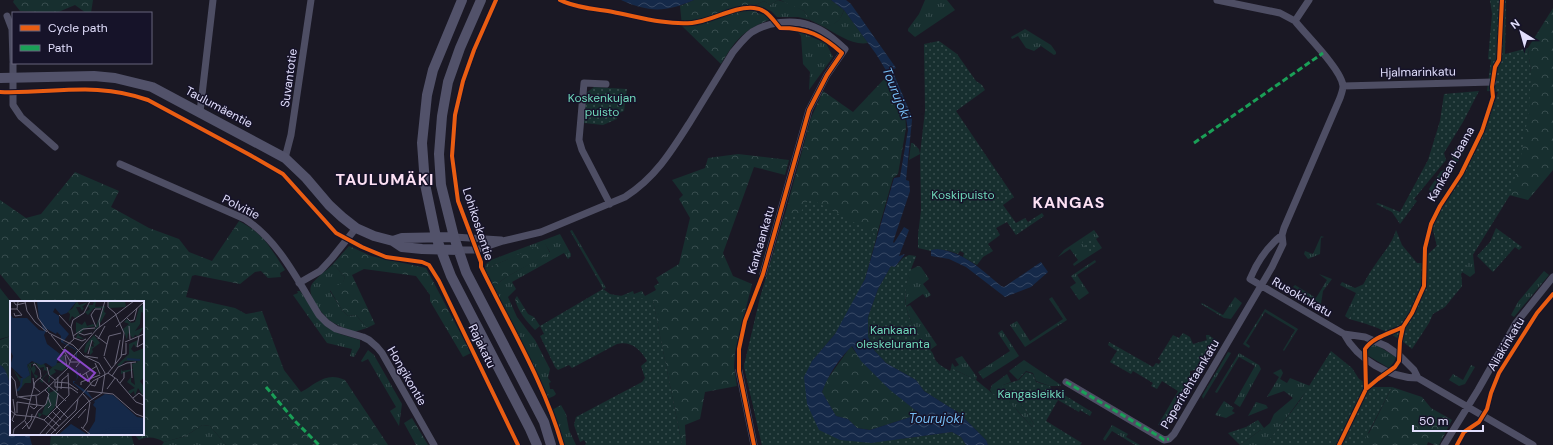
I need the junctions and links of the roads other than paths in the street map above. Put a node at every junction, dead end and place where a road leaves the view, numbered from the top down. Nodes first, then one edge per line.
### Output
1 (213, 0) edge
2 (311, 0) edge
3 (462, 0) edge
4 (481, 0) edge
5 (1217, 0) edge
6 (1309, 0) edge
7 (7, 16) dead end
8 (1296, 21) junction
9 (12, 29) edge
10 (13, 64) edge
11 (0, 78) edge
12 (13, 78) junction
13 (1493, 82) dead end
14 (606, 84) dead end
15 (1343, 86) junction
16 (200, 112) junction
17 (55, 147) dead end
18 (285, 158) junction
19 (120, 164) dead end
20 (610, 204) junction
21 (356, 228) junction
22 (1282, 235) junction
23 (436, 237) junction
24 (454, 237) junction
25 (393, 241) junction
26 (503, 241) junction
27 (440, 250) junction
28 (458, 250) junction
29 (762, 274) dead end
30 (1553, 277) edge
31 (1250, 279) joint
32 (299, 283) junction
33 (1261, 286) junction
34 (1344, 334) junction
35 (739, 371) dead end
36 (1418, 378) junction
37 (1066, 382) dead end
38 (1468, 407) junction
39 (434, 445) edge
40 (537, 445) edge
41 (551, 445) edge
42 (754, 445) edge
43 (1444, 445) edge
44 (1533, 445) edge

1 - 16 street
2 - 18 street, Suvantotie
3 - 23 main road
4 - 24 main road, Lohikoskentie
5 - 8 street
6 - 8 street
7 - 9 street
8 - 15 street
10 - 12 street
11 - 12 main road, Taulumäentie
12 - 16 main road, Taulumäentie
12 - 17 street
13 - 15 street, Hjalmarinkatu
14 - 20 street
15 - 22 street, Paperitehtaankatu
16 - 18 main road, Taulumäentie
18 - 21 main road, Taulumäentie
19 - 32 street, Polvitie
20 - 26 street, Kankaankatu
20 - 29 street, Kankaankatu
21 - 25 main road, Taulumäentie
21 - 32 street
22 - 31 street, Paperitehtaankatu
22 - 33 street, Paperitehtaankatu
23 - 24 main road, Taulumäentie
23 - 25 main road, Taulumäentie
23 - 27 main road
24 - 26 street, Kankaankatu
24 - 28 main road, Lohikoskentie
25 - 27 main road, Taulumäentie
26 - 28 street, Kankaankatu
27 - 28 main road, Taulumäentie
27 - 40 main road
28 - 41 main road, Lohikoskentie
30 - 38 street, Ailakinkatu
31 - 33 street, Rusokinkatu
32 - 39 street, Hongikontie
33 - 34 street, Rusokinkatu
33 - 37 street, Paperitehtaankatu
34 - 36 street, Rusokinkatu
34 - 36 street, Rusokinkatu
35 - 42 street
36 - 38 street, Rusokinkatu
38 - 43 street, Ailakinkatu
38 - 44 street, Rusokinkatu

